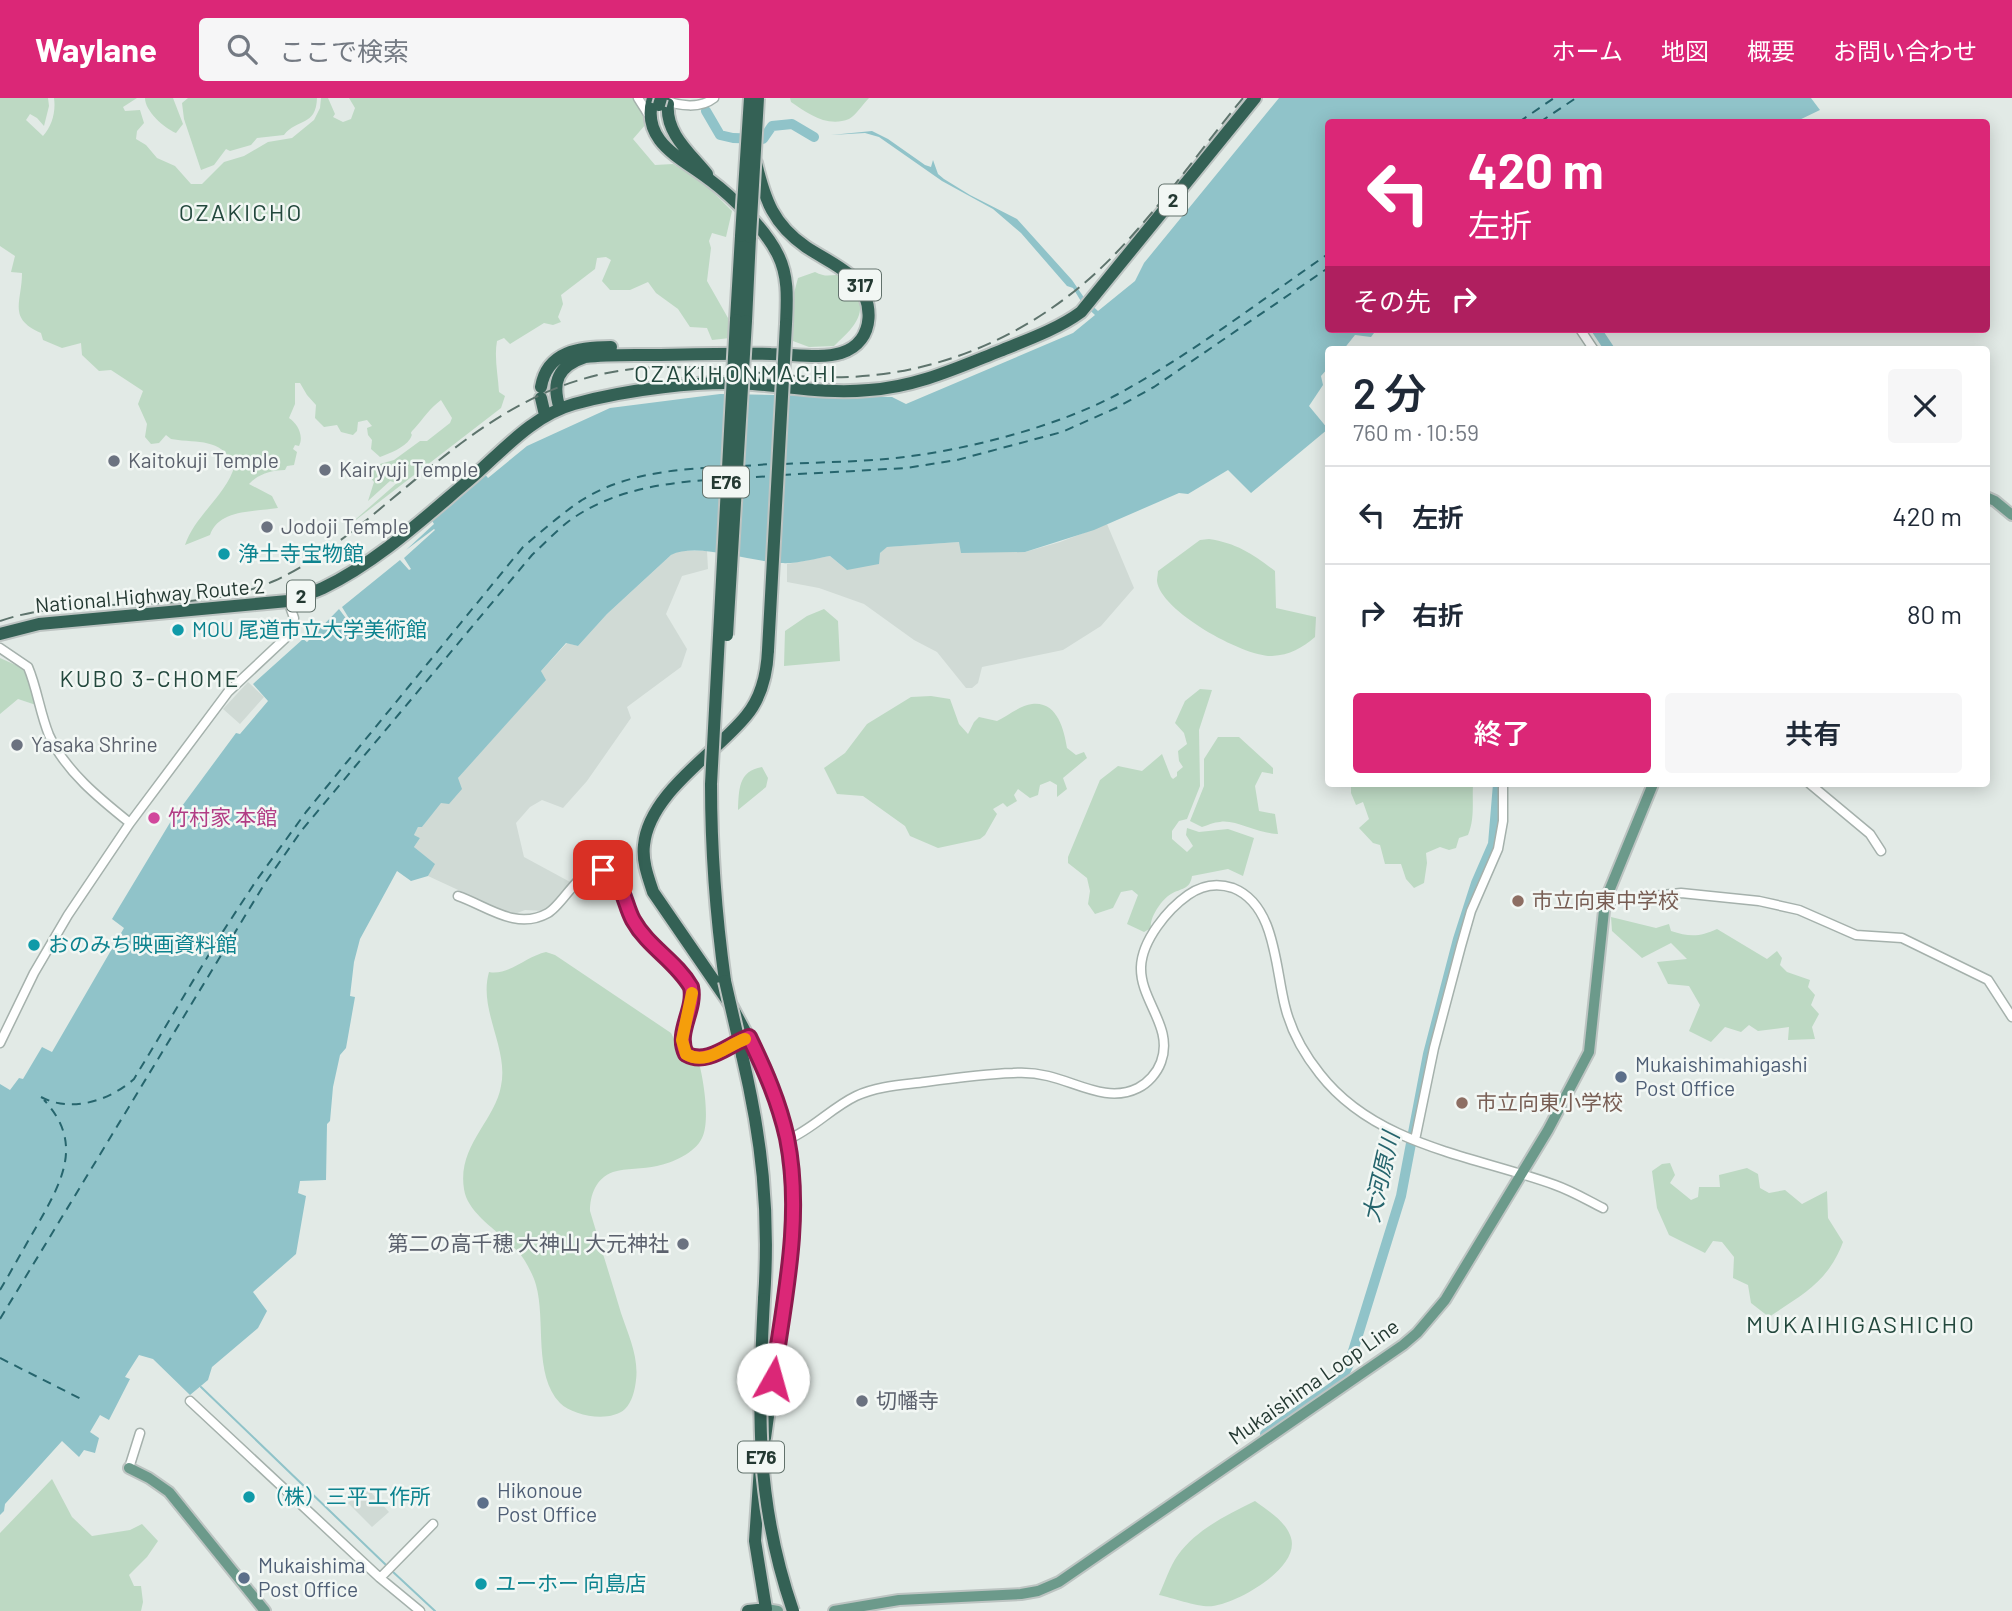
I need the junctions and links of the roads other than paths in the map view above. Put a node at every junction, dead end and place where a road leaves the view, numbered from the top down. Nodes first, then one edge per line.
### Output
1 (638, 98) edge
2 (704, 98) edge
3 (714, 98) edge
4 (752, 98) edge
5 (1255, 98) edge
6 (661, 100) edge
7 (652, 119) junction
8 (714, 183) junction
9 (755, 354) junction
10 (560, 409) junction
11 (545, 415) junction
12 (1990, 499) edge
13 (2012, 515) edge
14 (288, 601) junction
15 (0, 634) edge
16 (0, 648) edge
17 (1503, 787) edge
18 (1652, 787) edge
19 (1814, 787) edge
20 (130, 824) junction
21 (1881, 851) dead end
22 (458, 896) dead end
23 (1605, 901) junction
24 (2012, 1017) edge
25 (749, 1037) junction
26 (0, 1042) edge
27 (787, 1140) junction
28 (1415, 1140) junction
29 (1520, 1175) junction
30 (1603, 1208) dead end
31 (190, 1401) dead end
32 (140, 1433) dead end
33 (129, 1468) joint
34 (433, 1524) dead end
35 (381, 1576) junction
36 (770, 1610) edge
37 (265, 1611) edge
38 (420, 1611) edge
39 (748, 1611) edge
40 (793, 1611) edge
41 (834, 1611) edge

1 - 7 street
2 - 6 street
3 - 6 street
4 - 9 highway, 317, bridge
4 - 40 highway, E76, bridge
5 - 10 highway, National Highway Route 2 / 2
6 - 7 highway
6 - 8 highway
7 - 8 highway
8 - 25 highway, bridge
9 - 10 highway, 317
9 - 11 highway, 317
10 - 11 highway, National Highway Route 2 / 2
11 - 14 highway, National Highway Route 2 / 2
12 - 13 main road
14 - 15 highway, National Highway Route 2 / 2
14 - 20 street
16 - 20 street
17 - 28 street
18 - 23 main road, Mukaishima Loop Line
19 - 21 street
20 - 26 street
22 - 25 street
23 - 24 street
23 - 29 main road, Mukaishima Loop Line
25 - 27 highway
27 - 28 street
27 - 36 highway
28 - 29 street
29 - 30 street
29 - 41 main road, Mukaishima Loop Line
31 - 35 street
32 - 33 street
33 - 37 main road
34 - 35 street
35 - 38 street
36 - 39 highway

